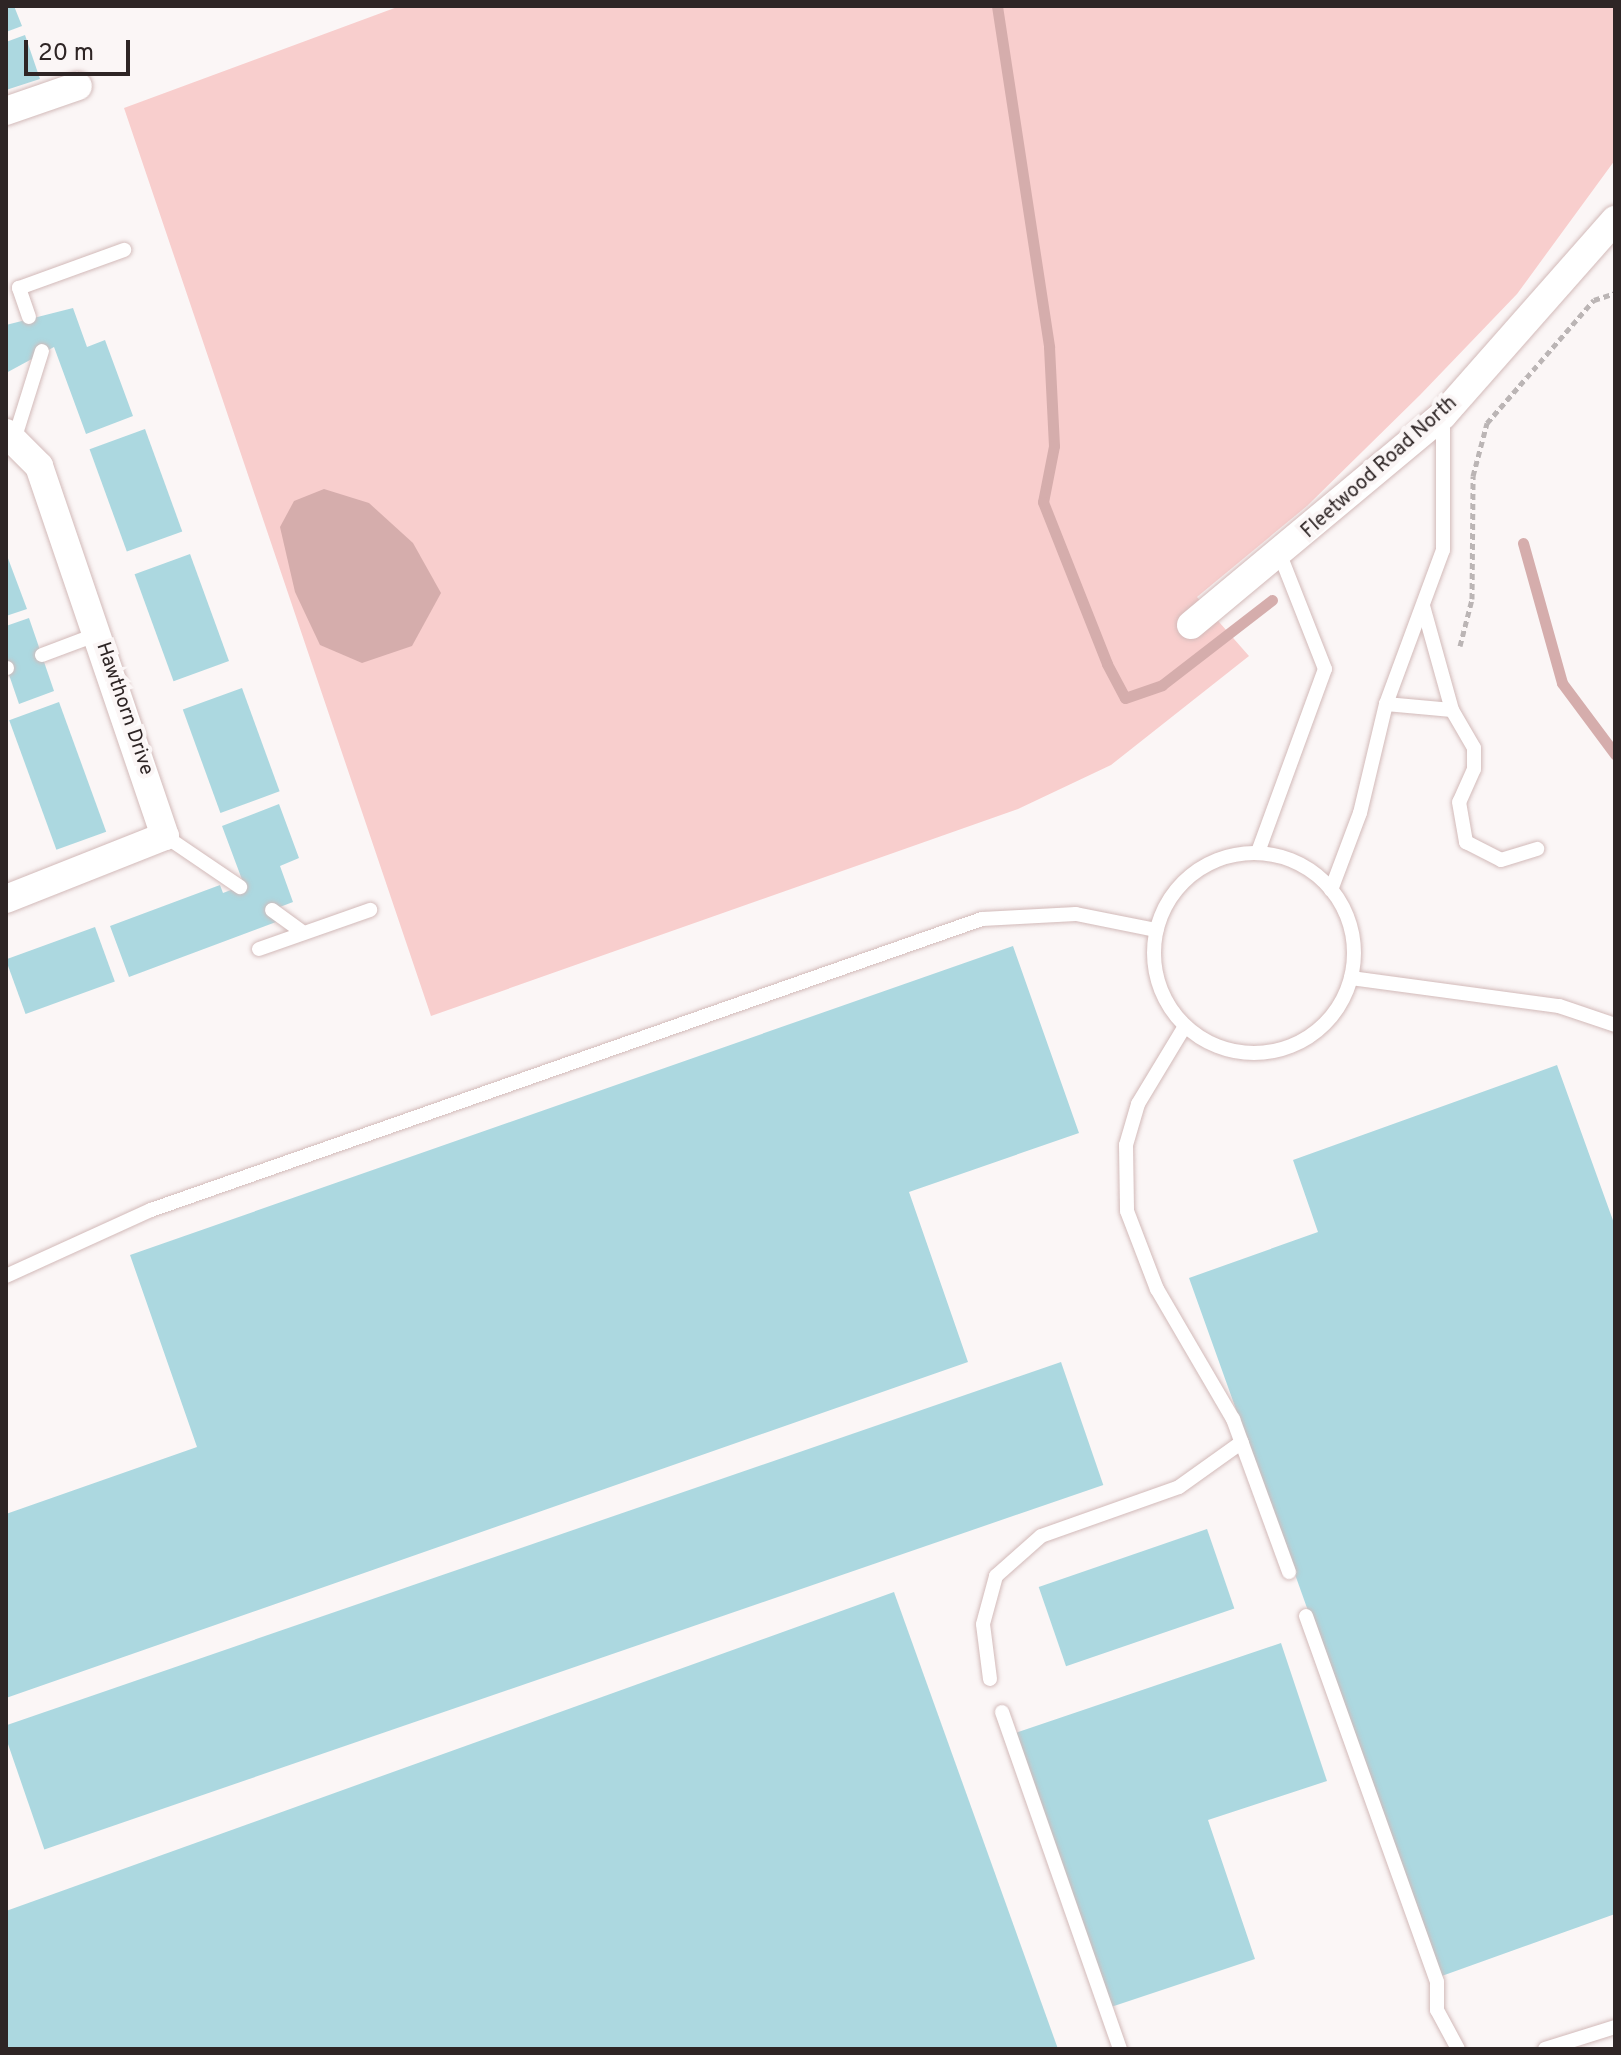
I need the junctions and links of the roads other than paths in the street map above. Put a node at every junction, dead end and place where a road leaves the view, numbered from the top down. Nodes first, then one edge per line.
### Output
1 (78, 86) dead end
2 (6, 111) edge
3 (1612, 231) edge
4 (124, 250) dead end
5 (29, 317) dead end
6 (42, 351) dead end
7 (1443, 415) junction
8 (10, 435) edge
9 (1280, 555) junction
10 (1423, 605) junction
11 (1191, 625) dead end
12 (98, 634) junction
13 (42, 655) dead end
14 (1386, 704) junction
15 (1452, 710) junction
16 (165, 836) junction
17 (1537, 849) dead end
18 (1258, 852) junction
19 (240, 887) dead end
20 (1331, 890) junction
21 (6, 899) edge
22 (272, 910) dead end
23 (370, 910) dead end
24 (1156, 930) junction
25 (304, 933) junction
26 (259, 949) dead end
27 (1351, 978) junction
28 (1615, 1025) edge
29 (1185, 1026) junction
30 (6, 1276) edge
31 (1242, 1442) junction
32 (1289, 1572) dead end
33 (1306, 1616) dead end
34 (990, 1679) dead end
35 (1002, 1712) dead end
36 (1615, 2027) edge
37 (1120, 2049) edge
38 (1458, 2049) edge
39 (1545, 2049) edge

1 - 2 street
3 - 7 street, Fleetwood Road North
4 - 5 lane
6 - 8 lane
7 - 9 street, Fleetwood Road North
7 - 10 lane
8 - 12 street, Hawthorn Drive
9 - 11 street, Fleetwood Road North
9 - 18 lane
10 - 14 lane
10 - 15 lane
12 - 13 lane
12 - 16 street, Hawthorn Drive
14 - 15 lane
14 - 20 lane
15 - 17 lane
16 - 19 lane
16 - 21 street
18 - 20 lane
18 - 24 lane
20 - 27 lane
22 - 25 lane
23 - 25 lane
24 - 29 lane
24 - 30 lane
25 - 26 lane
27 - 28 lane
27 - 29 lane
29 - 31 lane
31 - 32 lane
31 - 34 lane
33 - 38 lane
35 - 37 lane
36 - 39 lane

